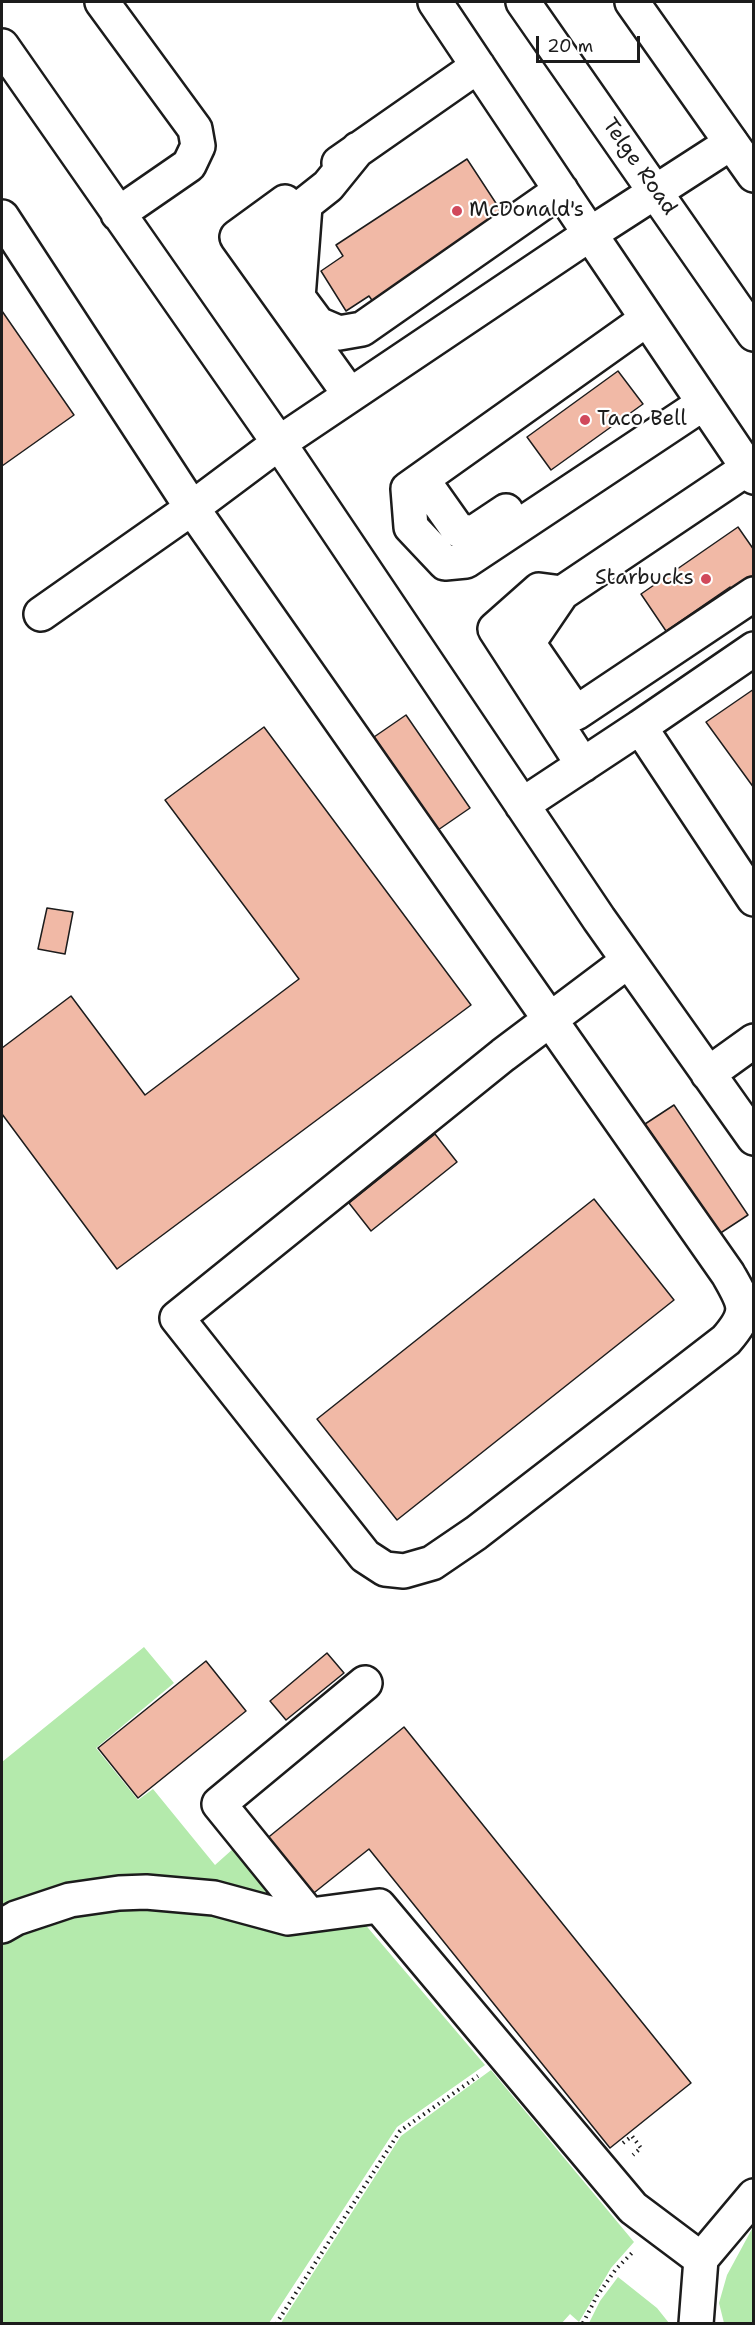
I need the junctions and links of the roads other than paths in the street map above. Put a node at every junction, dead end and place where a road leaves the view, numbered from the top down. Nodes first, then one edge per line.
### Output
1 (102, 2) edge
2 (435, 2) edge
3 (523, 2) edge
4 (632, 2) edge
5 (2, 46) edge
6 (478, 66) junction
7 (731, 143) junction
8 (358, 149) junction
9 (753, 176) edge
10 (561, 190) junction
11 (655, 192) junction
12 (118, 214) junction
13 (2, 217) edge
14 (591, 234) junction
15 (648, 319) junction
16 (753, 334) edge
17 (698, 394) junction
18 (350, 395) junction
19 (279, 443) junction
20 (751, 472) edge
21 (192, 508) junction
22 (562, 593) junction
23 (753, 594) edge
24 (41, 614) dead end
25 (753, 649) edge
26 (640, 727) junction
27 (583, 765) junction
28 (522, 805) junction
29 (753, 899) edge
30 (628, 962) junction
31 (549, 1021) junction
32 (753, 1041) edge
33 (708, 1074) junction
34 (753, 1138) edge
35 (365, 1683) dead end
36 (309, 1915) junction
37 (2, 1926) edge
38 (753, 2196) edge
39 (701, 2259) junction
40 (696, 2324) edge

1 - 12 main road
2 - 6 main road
3 - 11 main road, Telge Road
4 - 7 main road
5 - 12 main road
6 - 8 main road
6 - 10 main road
7 - 9 main road
7 - 11 main road
8 - 10 main road
8 - 18 main road
10 - 14 main road
11 - 14 main road
11 - 16 main road, Telge Road
12 - 19 main road
13 - 21 main road
14 - 15 main road
14 - 18 main road
15 - 17 main road
15 - 17 main road
17 - 20 main road
18 - 19 main road
19 - 21 main road
19 - 28 main road
20 - 22 main road
21 - 24 main road
21 - 31 main road
22 - 23 main road
22 - 27 main road
25 - 26 main road
26 - 27 main road
26 - 29 main road
27 - 28 main road
28 - 30 main road
30 - 31 main road
30 - 33 main road
31 - 31 main road
32 - 33 main road
33 - 34 main road
35 - 36 main road
36 - 37 main road
36 - 39 main road
38 - 39 main road
39 - 40 main road

